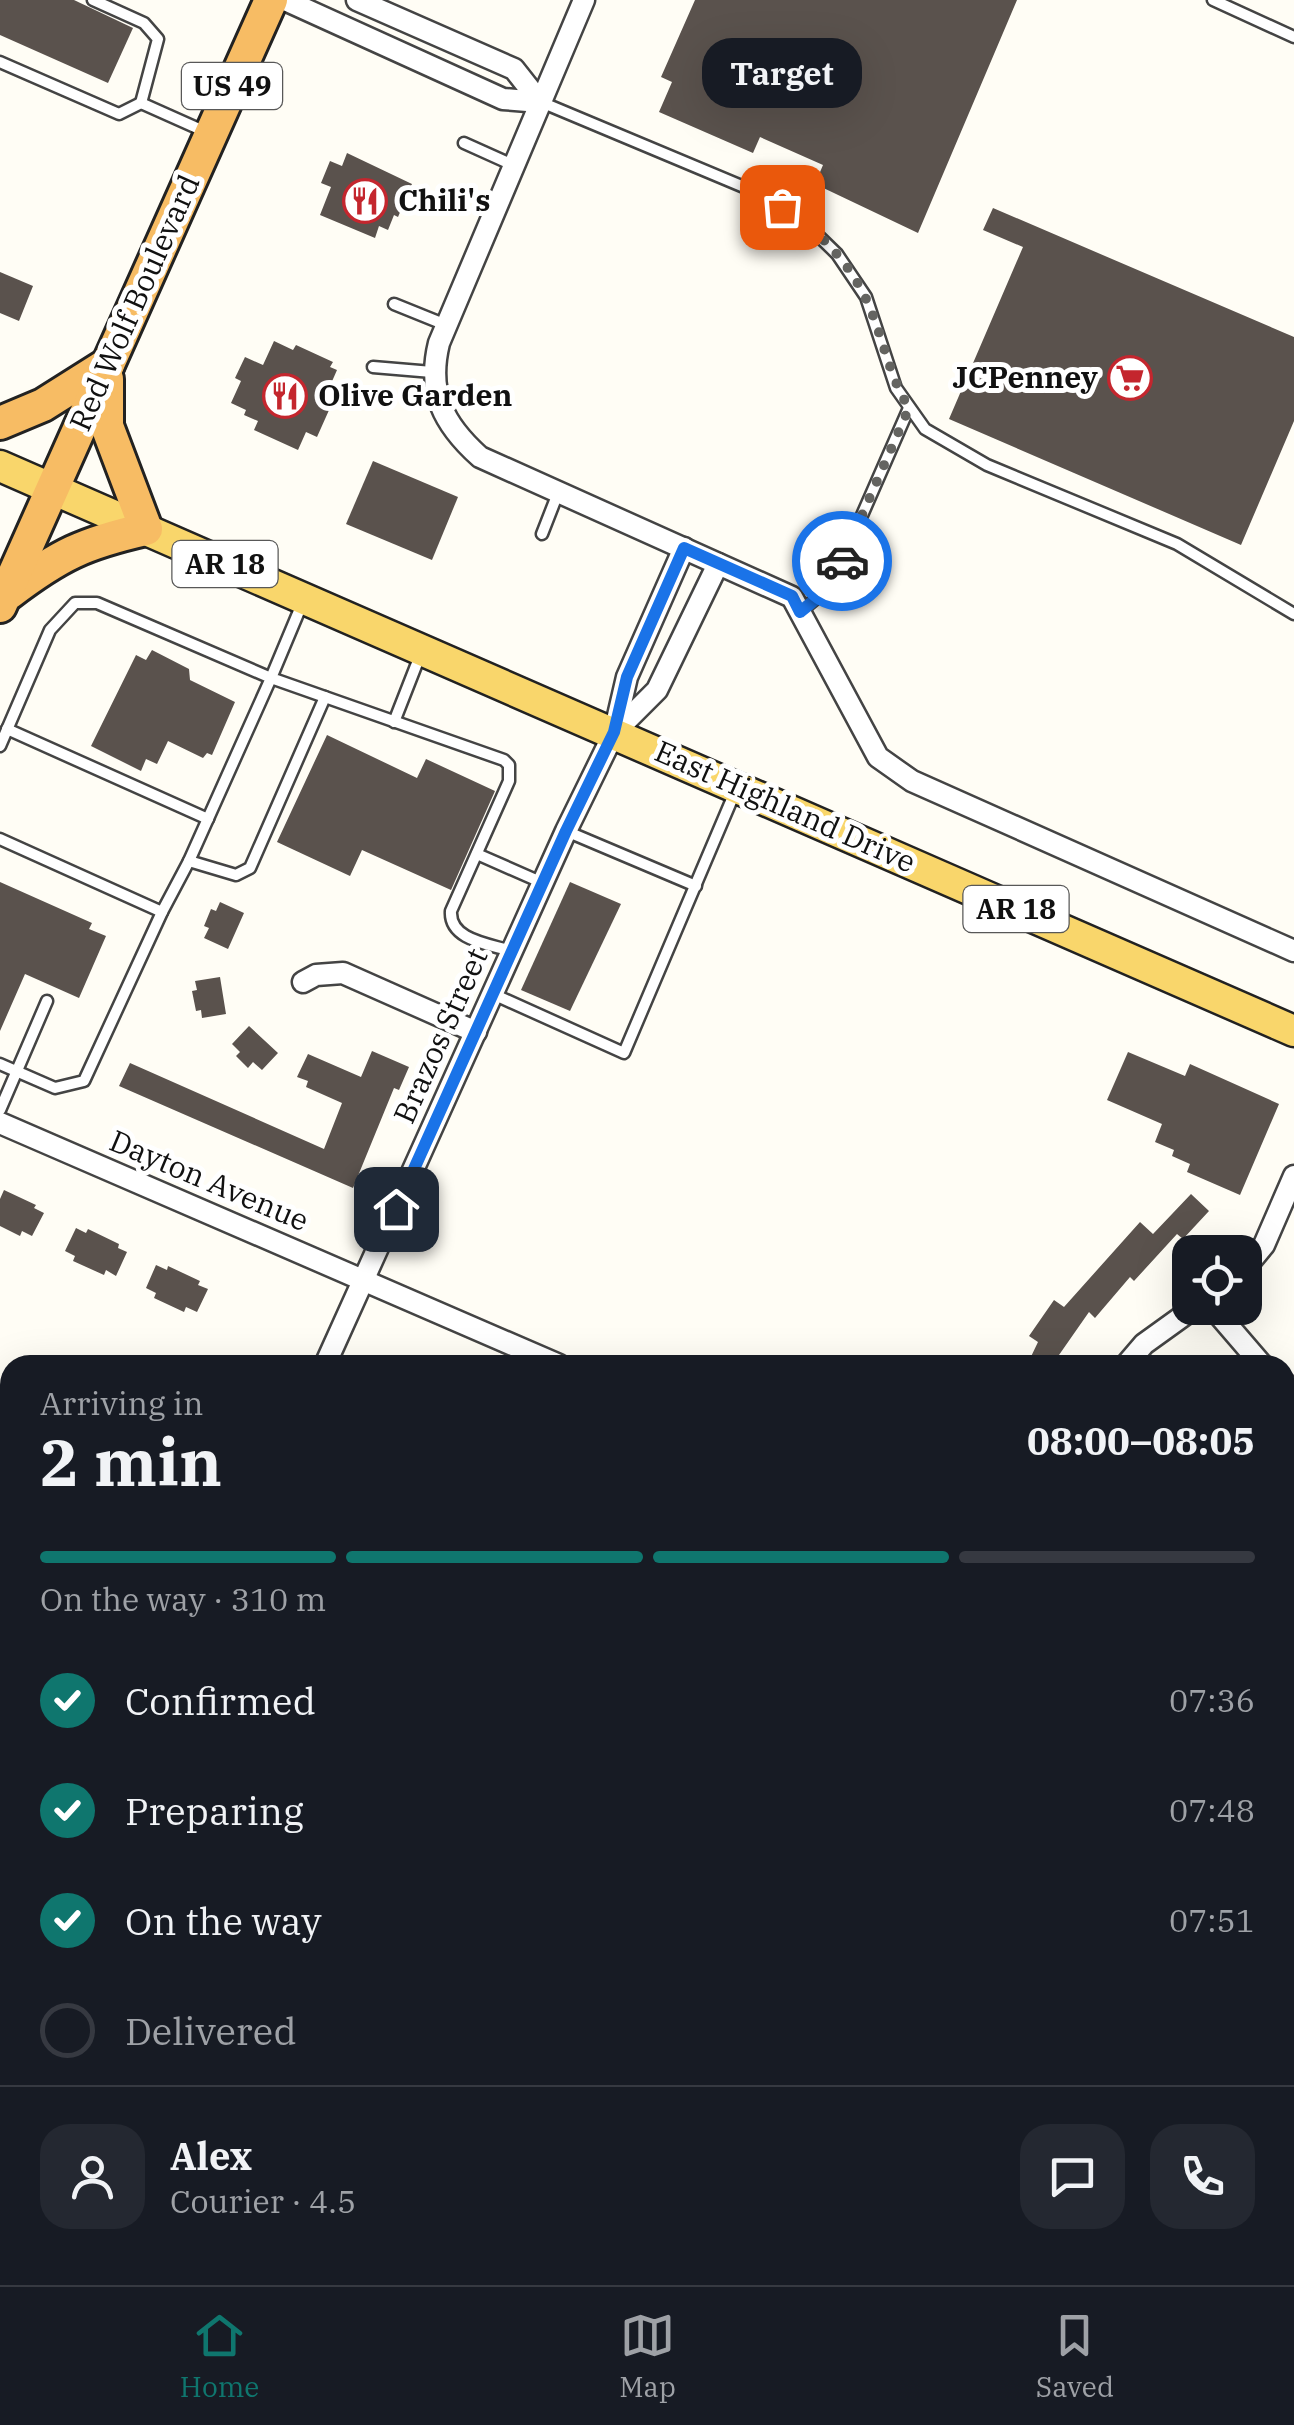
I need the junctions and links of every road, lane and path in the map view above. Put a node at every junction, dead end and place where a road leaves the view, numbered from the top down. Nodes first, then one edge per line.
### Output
1 (93, 0) edge
2 (271, 0) edge
3 (284, 0) edge
4 (357, 0) edge
5 (584, 0) edge
6 (1213, 0) edge
7 (1294, 37) edge
8 (0, 62) edge
9 (540, 102) junction
10 (141, 103) junction
11 (211, 134) junction
12 (464, 143) dead end
13 (513, 164) junction
14 (394, 304) dead end
15 (446, 325) junction
16 (108, 364) junction
17 (373, 367) dead end
18 (432, 372) junction
19 (909, 408) junction
20 (0, 423) edge
21 (0, 466) edge
22 (52, 488) junction
23 (559, 492) junction
24 (146, 530) junction
25 (542, 534) dead end
26 (684, 548) junction
27 (718, 564) junction
28 (1, 592) edge
29 (304, 598) junction
30 (800, 612) junction
31 (1294, 614) edge
32 (422, 649) junction
33 (271, 678) junction
34 (325, 697) junction
35 (394, 722) junction
36 (7, 728) junction
37 (614, 732) junction
38 (0, 746) edge
39 (738, 786) junction
40 (208, 818) junction
41 (566, 831) junction
42 (0, 840) edge
43 (477, 854) junction
44 (189, 861) junction
45 (543, 884) junction
46 (696, 886) junction
47 (162, 912) junction
48 (512, 952) junction
49 (1294, 952) edge
50 (304, 982) dead end
51 (493, 994) junction
52 (47, 1001) dead end
53 (1294, 1031) edge
54 (476, 1032) junction
55 (0, 1064) edge
56 (16, 1071) junction
57 (0, 1110) edge
58 (0, 1123) edge
59 (1294, 1176) edge
60 (1262, 1247) edge
61 (364, 1280) junction
62 (1172, 1324) edge
63 (1226, 1325) edge
64 (330, 1355) edge
65 (536, 1355) edge
66 (1135, 1355) edge
67 (1252, 1355) edge

1 - 10 lane
2 - 11 highway, Red Wolf Boulevard / US 49
3 - 9 street
4 - 9 street
5 - 9 street
6 - 7 lane
8 - 10 lane
9 - 13 street
9 - 19 lane
10 - 11 lane
11 - 16 highway, Red Wolf Boulevard / US 49
12 - 13 lane
13 - 15 street
14 - 15 lane
15 - 18 street
16 - 20 highway
16 - 22 highway, Red Wolf Boulevard / US 49
16 - 24 highway
17 - 18 lane
18 - 23 street
19 - 30 lane
19 - 31 lane
21 - 22 main road, East Highland Drive / AR 18
22 - 24 main road, East Highland Drive / AR 18
22 - 28 highway, Red Wolf Boulevard / US 49
23 - 25 lane
23 - 26 street
24 - 28 highway
24 - 29 main road, East Highland Drive / AR 18
26 - 27 street
26 - 37 street
27 - 30 street
27 - 37 street
29 - 32 main road, East Highland Drive / AR 18
29 - 33 lane
30 - 49 street
32 - 35 lane
32 - 37 main road, East Highland Drive / AR 18
33 - 34 lane
33 - 36 lane
33 - 40 lane
34 - 35 lane
34 - 44 lane
35 - 43 lane
36 - 38 lane
36 - 40 lane
37 - 39 main road, East Highland Drive / AR 18
37 - 41 street, Brazos Street
39 - 46 lane
39 - 53 main road, East Highland Drive / AR 18
40 - 44 lane
41 - 45 street, Brazos Street
41 - 46 lane
42 - 47 lane
43 - 45 lane
43 - 48 lane
44 - 47 lane
45 - 48 street, Brazos Street
46 - 51 lane
47 - 56 lane
48 - 51 street, Brazos Street
50 - 54 street
51 - 54 street, Brazos Street
52 - 56 lane
54 - 61 street, Brazos Street
55 - 56 lane
56 - 57 lane
58 - 61 street, Dayton Avenue
59 - 60 street
61 - 64 street, Brazos Street
61 - 65 street, Dayton Avenue
62 - 66 street
63 - 67 street

